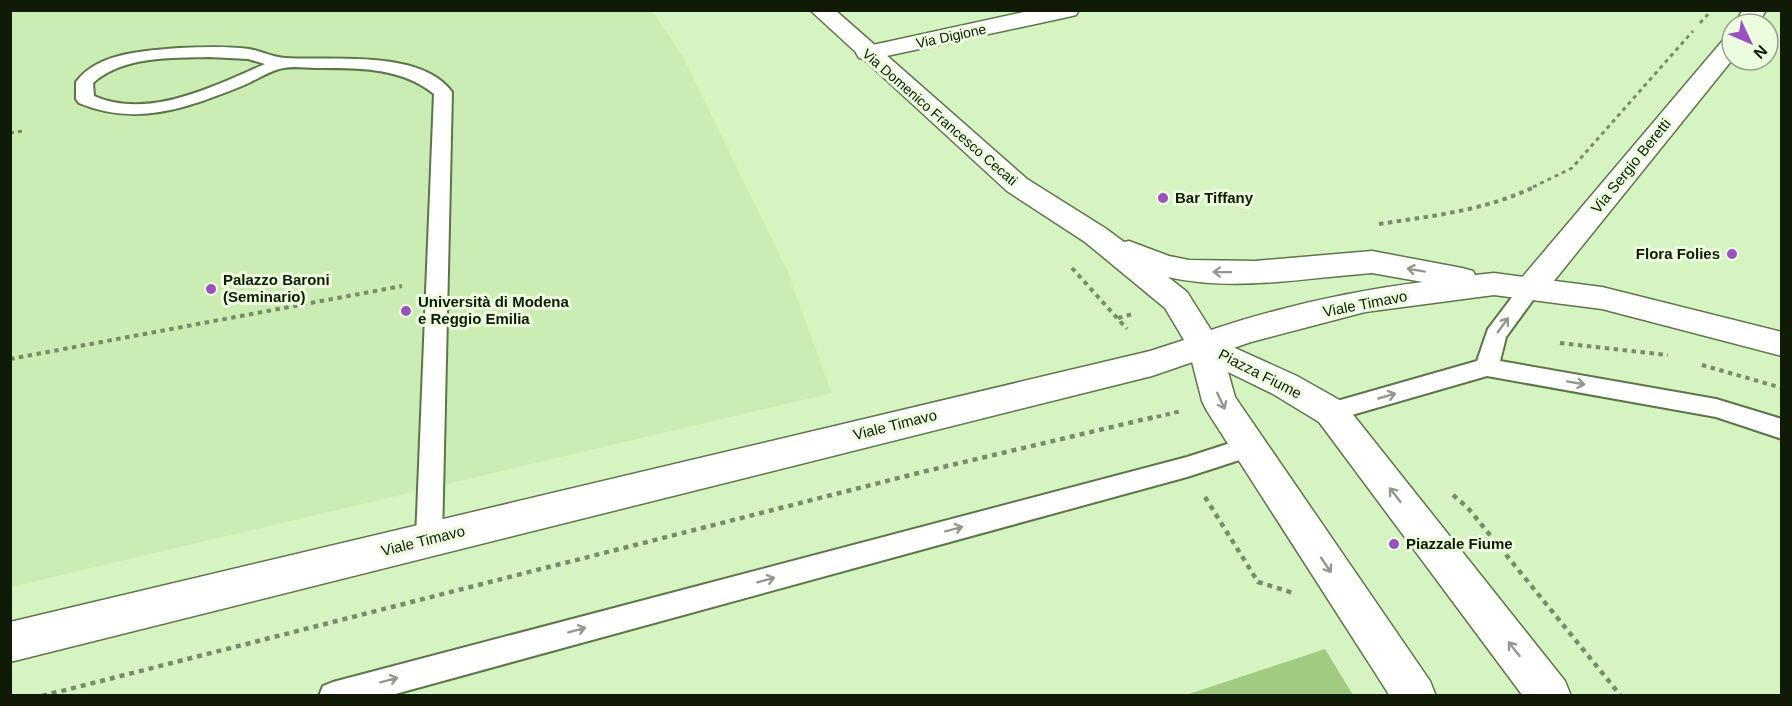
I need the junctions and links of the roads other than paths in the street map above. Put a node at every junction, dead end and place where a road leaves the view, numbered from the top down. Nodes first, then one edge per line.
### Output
1 (821, 10) edge
2 (1068, 10) edge
3 (868, 53) junction
4 (1720, 59) edge
5 (281, 63) junction
6 (1095, 235) junction
7 (1494, 284) junction
8 (1530, 289) junction
9 (1782, 344) edge
10 (1204, 346) junction
11 (1486, 367) junction
12 (1331, 412) junction
13 (1782, 429) edge
14 (1249, 447) junction
15 (429, 539) junction
16 (10, 642) edge
17 (333, 696) edge
18 (1415, 696) edge
19 (1550, 696) edge

1 - 3 street, Via Domenico Francesco Cecati
2 - 3 street, Via Digione
3 - 6 street, Via Domenico Francesco Cecati
4 - 8 street, Via Sergio Beretti
5 - 5 lane
5 - 15 lane
7 -> 6 street
6 - 10 street, Via Domenico Francesco Cecati
7 - 8 street, Viale Timavo
7 - 10 street, Viale Timavo
8 - 9 street, Viale Timavo
11 -> 8 lane
10 - 12 street, Piazza Fiume
10 -> 14 street, Piazza Fiume
10 - 15 street, Viale Timavo
12 -> 11 lane
11 -> 13 lane
19 -> 12 street, Piazza Fiume
17 -> 14 lane
14 -> 18 street, Piazza Fiume
15 - 16 street, Viale Timavo

